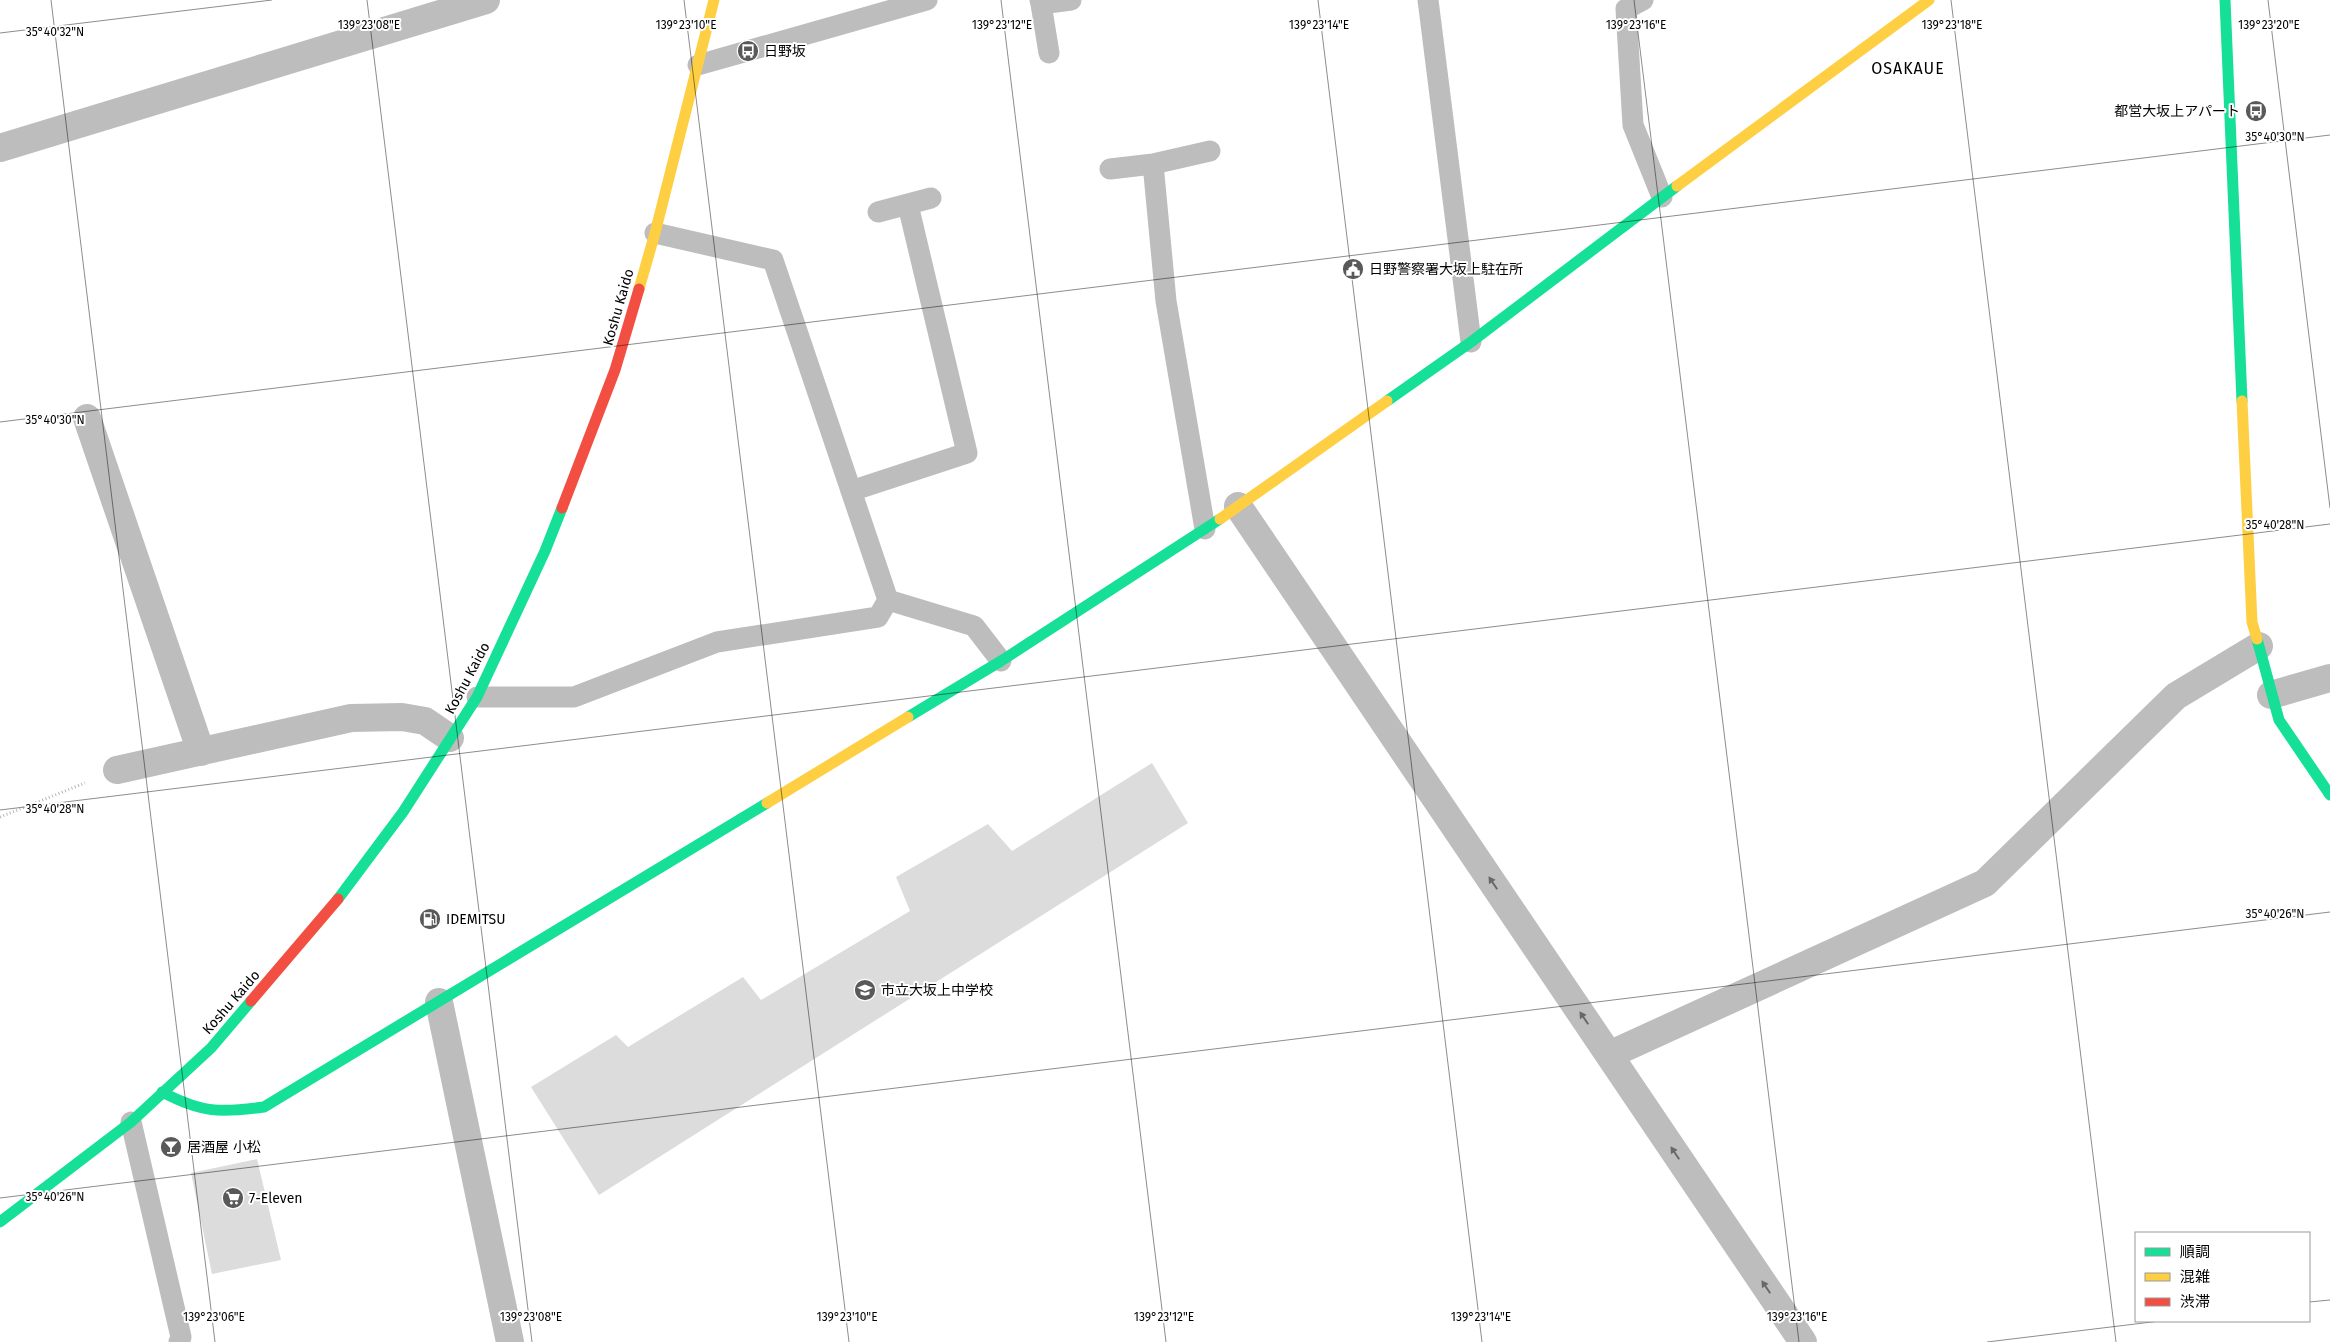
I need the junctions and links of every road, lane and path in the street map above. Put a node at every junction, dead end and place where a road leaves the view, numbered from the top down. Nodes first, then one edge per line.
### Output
1 (486, 0) edge
2 (714, 0) edge
3 (927, 0) edge
4 (1071, 0) edge
5 (1428, 0) edge
6 (1643, 0) edge
7 (1929, 0) edge
8 (2225, 0) edge
9 (1041, 2) edge
10 (1049, 53) dead end
11 (698, 66) junction
12 (0, 148) edge
13 (1210, 151) dead end
14 (1153, 164) junction
15 (1110, 169) dead end
16 (1662, 196) junction
17 (931, 198) dead end
18 (908, 205) junction
19 (878, 212) dead end
20 (655, 234) junction
21 (1471, 342) junction
22 (87, 418) dead end
23 (851, 491) junction
24 (1238, 506) junction
25 (1205, 529) junction
26 (888, 600) junction
27 (2259, 646) junction
28 (1001, 660) junction
29 (2330, 678) edge
30 (2272, 695) junction
31 (477, 697) junction
32 (450, 738) junction
33 (200, 752) junction
34 (117, 770) joint
35 (2330, 795) edge
36 (0, 817) edge
37 (439, 1002) junction
38 (1609, 1055) junction
39 (162, 1092) junction
40 (131, 1122) junction
41 (0, 1222) edge
42 (179, 1342) edge
43 (510, 1342) edge
44 (1803, 1342) edge

1 - 12 street
2 - 11 street, Koshu Kaido
3 - 11 lane
4 - 9 lane
5 - 21 lane
6 - 16 lane
7 - 16 street
8 - 27 street
9 - 10 lane
11 - 20 street, Koshu Kaido
13 - 14 lane
14 - 15 lane
14 - 25 lane
16 - 21 street
17 - 18 lane
18 - 19 lane
18 - 23 lane
20 - 23 lane
20 - 31 street, Koshu Kaido
21 - 24 street
22 - 33 street
23 - 26 lane
24 - 25 street
38 -> 24 street
25 - 28 street
26 - 28 lane
26 - 31 lane
27 - 30 street
27 - 38 street
28 - 37 street
29 - 30 street
30 - 35 street
31 - 32 street, Koshu Kaido
32 - 33 street
32 - 39 street, Koshu Kaido
33 - 34 street
34 - 36 path
37 - 39 street
37 - 43 street
44 -> 38 street
39 - 40 street, Koshu Kaido
40 - 41 street, Koshu Kaido
40 - 42 lane

